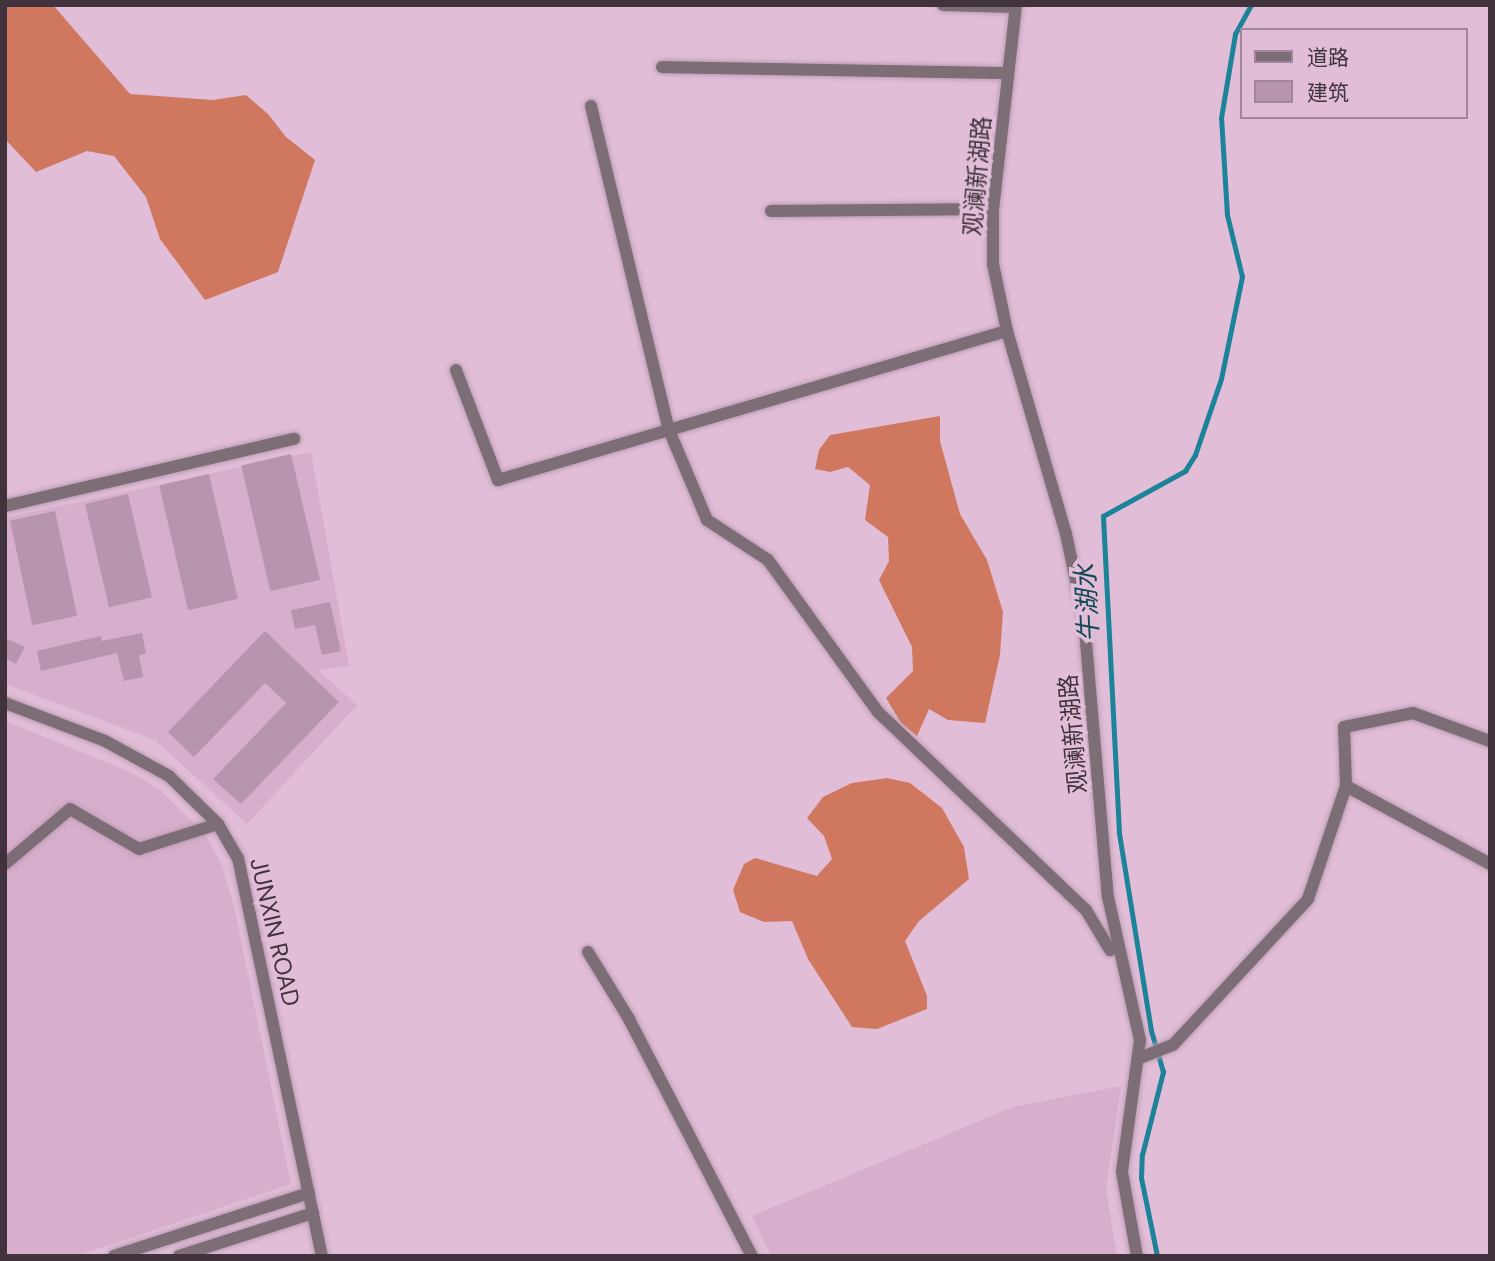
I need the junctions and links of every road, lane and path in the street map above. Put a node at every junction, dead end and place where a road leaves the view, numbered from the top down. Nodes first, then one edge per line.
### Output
1 (943, 5) edge
2 (1015, 6) edge
3 (662, 67) dead end
4 (1008, 73) junction
5 (591, 106) dead end
6 (993, 209) junction
7 (771, 211) dead end
8 (1007, 331) junction
9 (456, 370) dead end
10 (668, 430) junction
11 (295, 439) dead end
12 (5, 506) edge
13 (5, 703) edge
14 (1490, 741) edge
15 (1346, 786) junction
16 (218, 824) junction
17 (5, 864) edge
18 (1490, 864) edge
19 (1110, 950) dead end
20 (588, 952) dead end
21 (1145, 1056) junction
22 (309, 1194) junction
23 (313, 1213) junction
24 (114, 1256) edge
25 (179, 1256) edge
26 (321, 1256) edge
27 (752, 1256) edge
28 (1137, 1256) edge

1 - 2 street
2 - 4 street, 观澜新湖路
3 - 4 street
4 - 6 street, 观澜新湖路
5 - 10 street
6 - 7 street
6 - 8 street, 观澜新湖路
8 - 10 street
8 - 21 street, 观澜新湖路
9 - 10 street
10 - 19 street
11 - 12 street
13 - 16 street, JUNXIN ROAD
14 - 15 street
15 - 18 street
15 - 21 street
16 - 17 street
16 - 22 street, JUNXIN ROAD
20 - 27 street
21 - 28 street, 观澜新湖路
22 - 23 street, JUNXIN ROAD
22 - 24 street
23 - 25 street
23 - 26 street, JUNXIN ROAD

